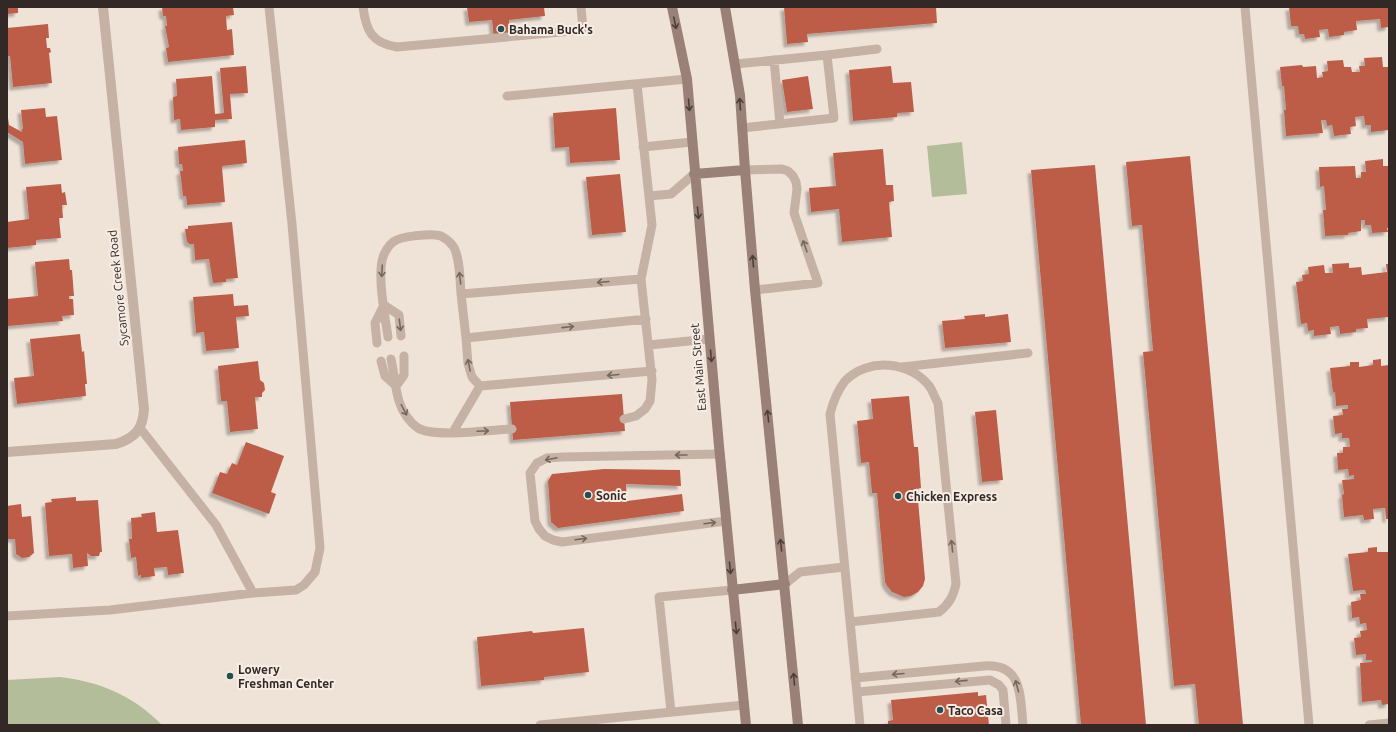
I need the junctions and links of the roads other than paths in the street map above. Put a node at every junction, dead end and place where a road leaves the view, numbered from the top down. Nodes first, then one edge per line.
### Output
1 (102, 7) edge
2 (269, 7) edge
3 (363, 7) edge
4 (581, 7) edge
5 (672, 7) edge
6 (725, 7) edge
7 (1245, 7) edge
8 (877, 49) dead end
9 (827, 55) junction
10 (774, 60) junction
11 (735, 64) junction
12 (687, 79) junction
13 (637, 84) junction
14 (507, 96) dead end
15 (780, 124) junction
16 (742, 128) junction
17 (692, 142) junction
18 (643, 146) junction
19 (745, 170) junction
20 (694, 174) junction
21 (649, 196) junction
22 (641, 279) junction
23 (755, 290) junction
24 (461, 294) junction
25 (384, 305) junction
26 (646, 319) junction
27 (401, 336) dead end
28 (388, 337) dead end
29 (466, 338) junction
30 (709, 340) junction
31 (377, 343) dead end
32 (649, 345) junction
33 (1028, 353) dead end
34 (404, 356) dead end
35 (391, 358) dead end
36 (380, 361) dead end
37 (901, 367) junction
38 (652, 371) junction
39 (396, 386) junction
40 (480, 386) junction
41 (624, 420) dead end
42 (140, 428) junction
43 (512, 429) dead end
44 (454, 432) junction
45 (7, 452) edge
46 (720, 454) junction
47 (726, 521) junction
48 (844, 567) junction
49 (785, 584) junction
50 (732, 590) junction
51 (254, 593) junction
52 (7, 616) edge
53 (850, 622) junction
54 (855, 678) junction
55 (857, 692) junction
56 (744, 705) junction
57 (671, 712) junction
58 (1389, 723) edge
59 (540, 725) edge
60 (746, 725) edge
61 (798, 725) edge
62 (860, 725) edge
63 (1006, 725) edge
64 (1022, 725) edge
65 (1309, 725) edge
66 (1369, 725) edge

1 - 42 street, Sycamore Creek Road
2 - 51 lane
3 - 4 lane
5 -> 12 main road, East Main Street
6 - 11 main road
7 - 65 lane
8 - 9 lane
9 - 10 lane
9 - 15 lane
10 - 11 lane
10 - 15 lane
16 -> 11 main road
12 - 13 lane
12 -> 17 main road, East Main Street
13 - 14 lane
13 - 18 lane
15 - 16 lane
16 - 19 main road
17 - 18 lane
17 - 20 main road, East Main Street
18 - 21 lane
19 - 20 main road
23 -> 19 main road
23 -> 19 lane
20 - 21 lane
20 -> 30 main road, East Main Street
21 - 22 lane
22 -> 24 lane
22 - 26 lane
49 -> 23 main road
24 -> 25 lane
24 - 29 lane
25 -> 27 lane
25 - 28 lane
25 - 31 lane
29 -> 26 lane
26 - 32 lane
40 -> 29 lane
30 - 32 lane
30 -> 46 main road, East Main Street
32 - 38 lane
33 - 37 lane
34 - 39 lane
35 - 39 lane
36 - 39 lane
37 - 48 lane
53 -> 37 lane
38 -> 40 lane
38 - 41 lane
39 -> 44 lane
40 - 44 lane
42 - 45 street
42 - 51 lane
44 -> 43 lane
46 - 47 main road, East Main Street
46 -> 47 lane
47 -> 50 main road, East Main Street
48 - 49 lane
48 - 53 lane
49 - 50 main road
61 -> 49 main road
50 -> 56 main road, East Main Street
50 - 57 lane
51 - 52 lane
53 - 54 lane
54 - 55 lane
64 -> 54 lane
55 - 62 lane
63 -> 55 lane
56 - 57 lane
56 - 60 main road, East Main Street
57 - 59 lane
58 - 66 lane

